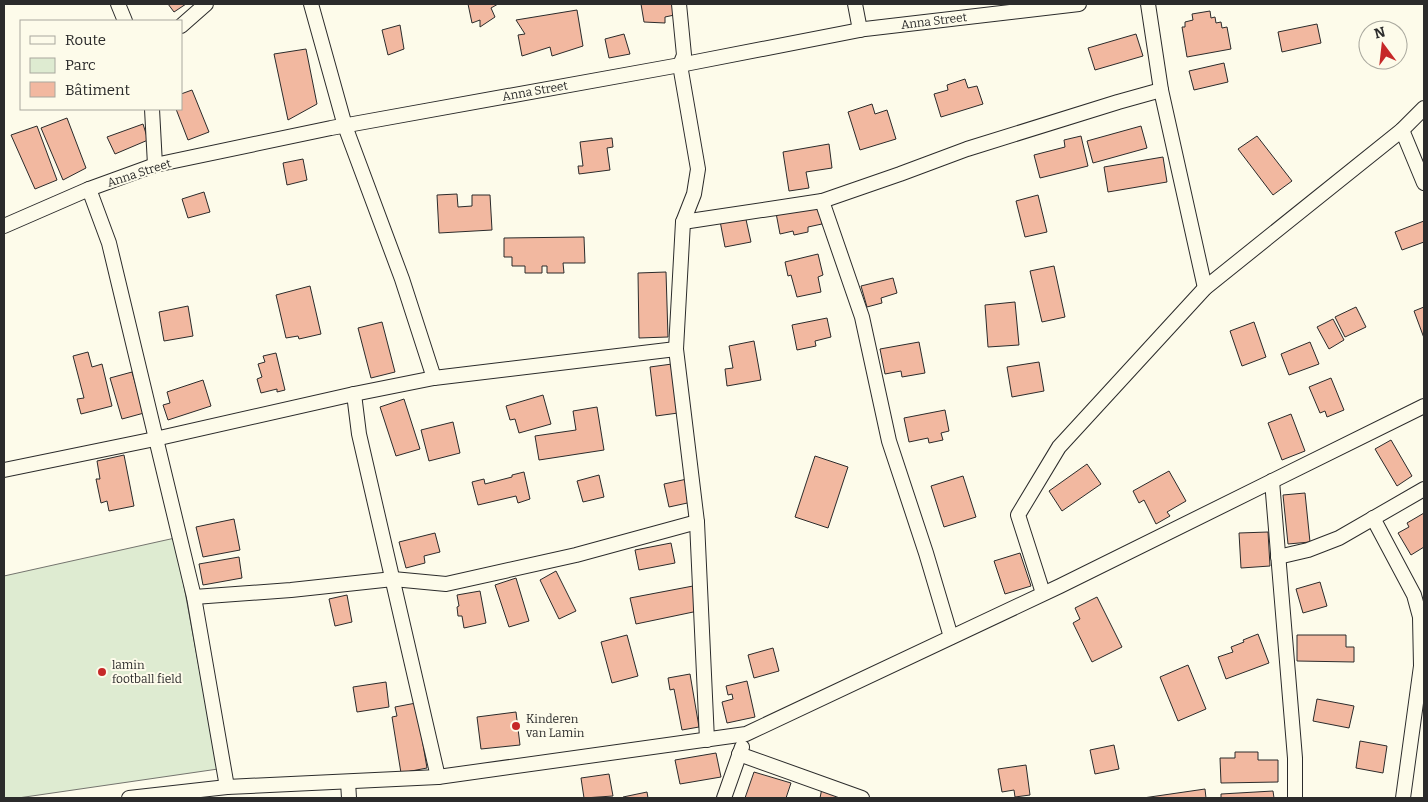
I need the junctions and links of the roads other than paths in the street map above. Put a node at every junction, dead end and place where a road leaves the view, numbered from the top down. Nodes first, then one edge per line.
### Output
1 (118, 4) edge
2 (206, 4) edge
3 (311, 4) edge
4 (679, 4) edge
5 (855, 4) edge
6 (1074, 4) edge
7 (1079, 4) edge
8 (1148, 4) edge
9 (125, 20) edge
10 (182, 25) edge
11 (860, 30) junction
12 (680, 65) junction
13 (1161, 90) junction
14 (1424, 108) edge
15 (152, 110) edge
16 (345, 126) junction
17 (1402, 130) junction
18 (155, 165) junction
19 (1424, 183) edge
20 (89, 189) junction
21 (822, 201) junction
22 (683, 222) junction
23 (4, 226) edge
24 (1205, 288) junction
25 (676, 349) junction
26 (434, 378) junction
27 (354, 394) junction
28 (1424, 406) edge
29 (155, 439) junction
30 (4, 470) edge
31 (1272, 481) junction
32 (1424, 489) edge
33 (1373, 518) junction
34 (696, 522) junction
35 (1278, 557) junction
36 (393, 579) junction
37 (1043, 594) junction
38 (194, 597) junction
39 (951, 637) junction
40 (746, 734) junction
41 (707, 740) junction
42 (739, 754) junction
43 (438, 776) junction
44 (348, 782) junction
45 (227, 787) junction
46 (151, 797) edge
47 (129, 798) edge
48 (349, 798) edge
49 (724, 798) edge
50 (862, 798) edge
51 (1296, 798) edge
52 (1403, 798) edge

1 - 9 street
2 - 10 street
3 - 16 street
4 - 12 street
5 - 11 street
6 - 7 street, Anna Street
6 - 11 street, Anna Street
8 - 13 street
11 - 12 street, Anna Street
12 - 16 street, Anna Street
12 - 22 street
13 - 21 street
13 - 24 street
14 - 17 street
15 - 18 street
16 - 18 street, Anna Street
16 - 26 street
17 - 19 street
17 - 24 street
18 - 20 street, Anna Street
20 - 23 street, Anna Street
20 - 29 street
21 - 22 street
21 - 39 street
22 - 25 street
24 - 37 street
25 - 26 street
25 - 34 street
26 - 27 street
27 - 29 street
27 - 36 street
28 - 31 street
29 - 30 street
29 - 38 street
31 - 35 street
31 - 37 street
32 - 33 street
33 - 35 street
33 - 52 street
34 - 36 street
34 - 41 street
35 - 51 street
36 - 38 street
36 - 43 street
37 - 39 street
38 - 45 street
39 - 40 street
40 - 41 street
40 - 42 street
41 - 43 street
42 - 49 street
42 - 50 street
43 - 44 street
44 - 45 street
44 - 48 street
45 - 46 street
46 - 47 street

